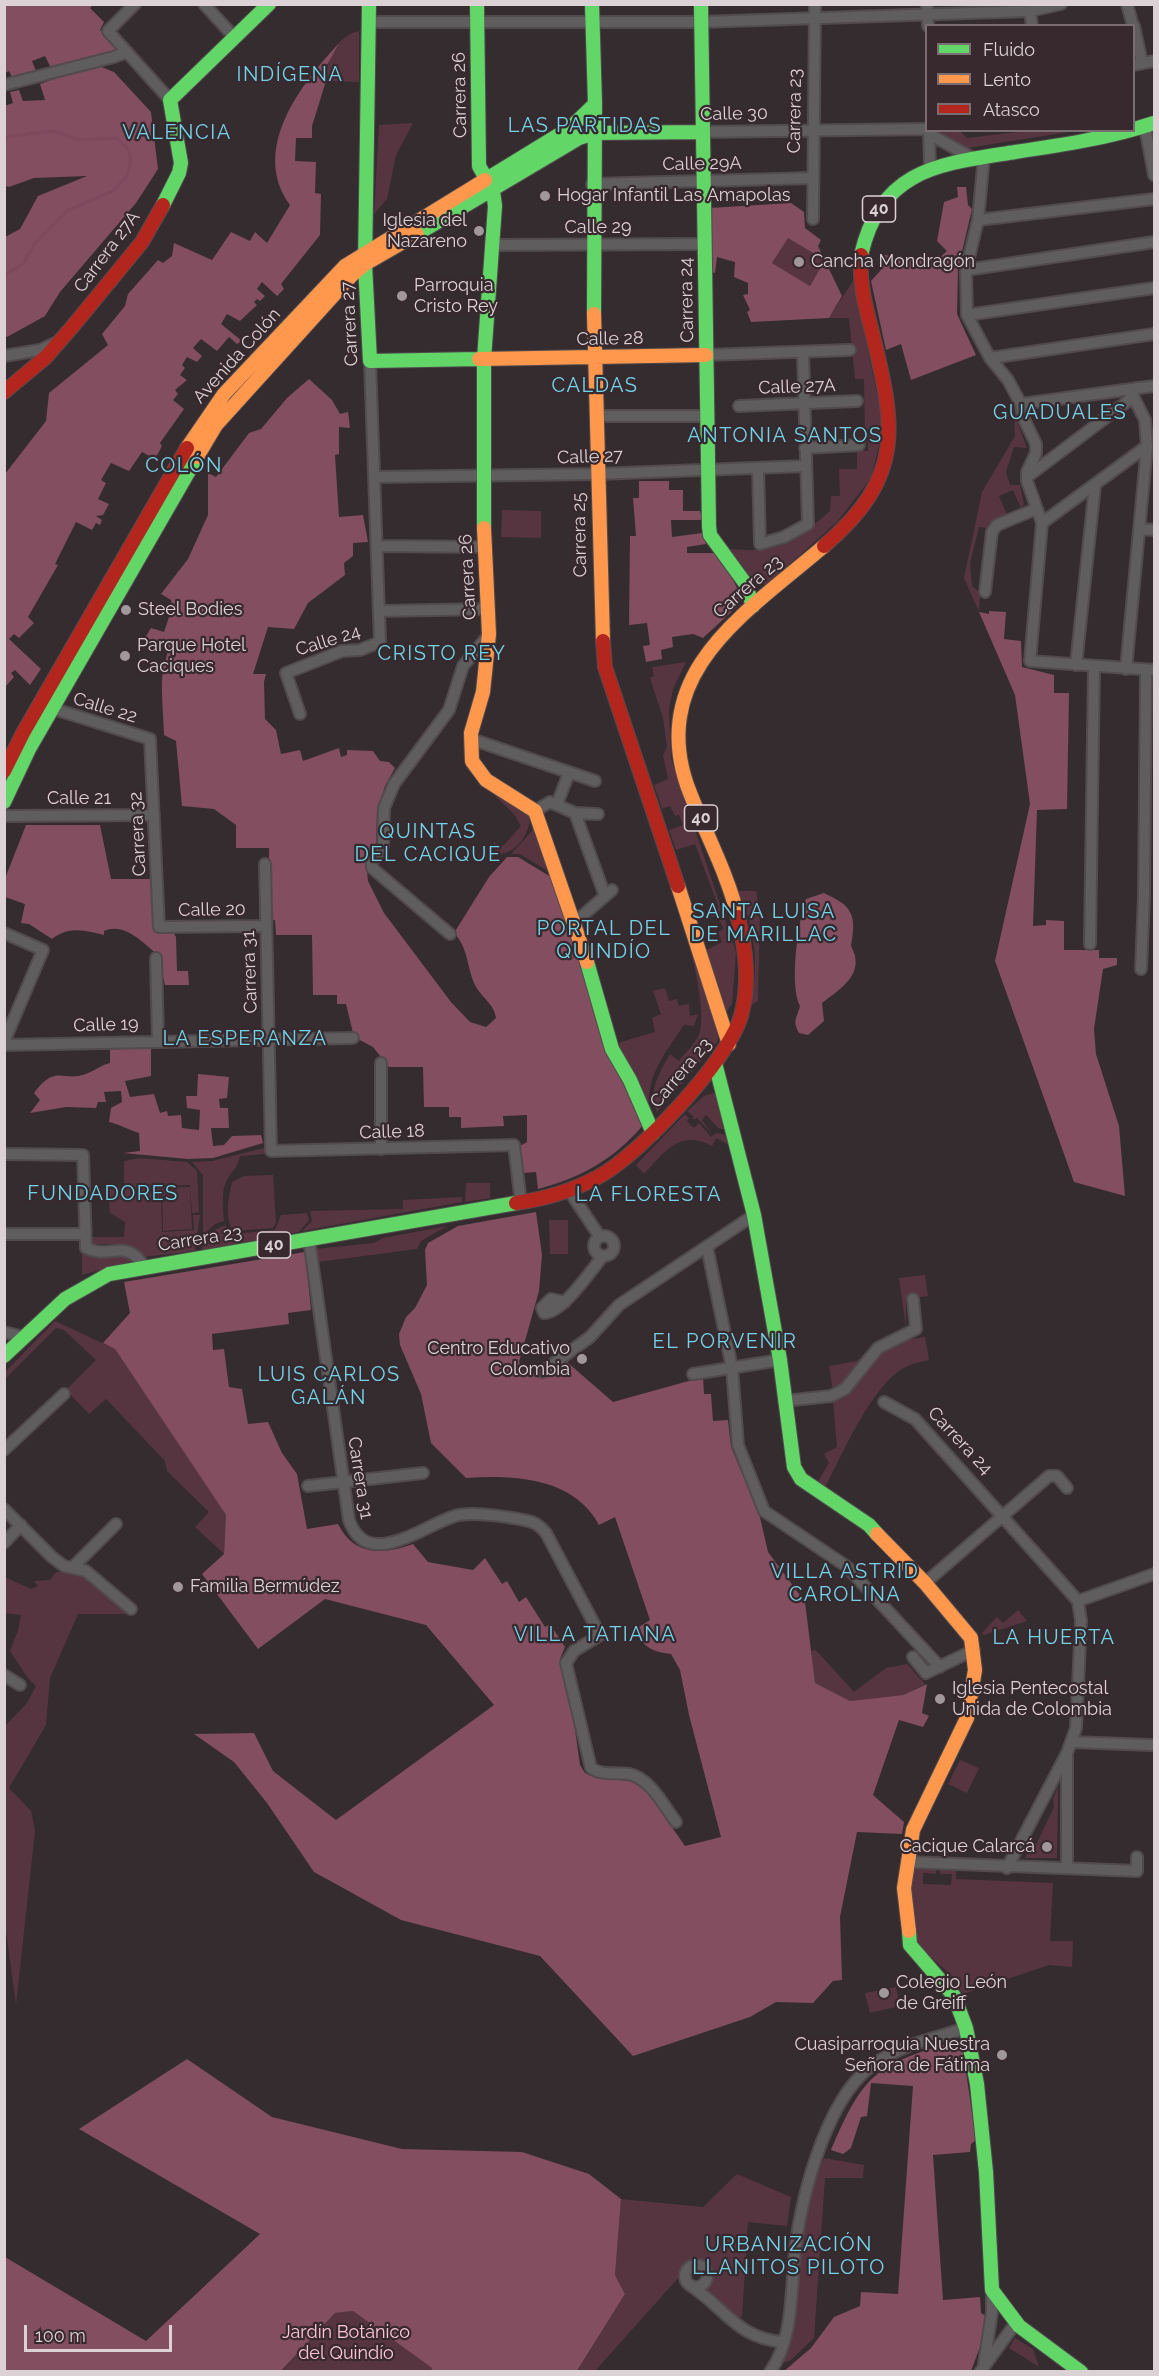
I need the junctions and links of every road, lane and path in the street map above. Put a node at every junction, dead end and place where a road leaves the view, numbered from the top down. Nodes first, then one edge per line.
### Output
1 (135, 4) edge
2 (204, 4) edge
3 (269, 4) edge
4 (369, 4) edge
5 (477, 4) edge
6 (592, 4) edge
7 (701, 4) edge
8 (815, 4) edge
9 (1061, 4) edge
10 (1127, 4) edge
11 (927, 9) edge
12 (1030, 11) junction
13 (815, 19) junction
14 (370, 22) junction
15 (701, 22) junction
16 (478, 23) junction
17 (592, 23) junction
18 (928, 24) edge
19 (1032, 24) edge
20 (1133, 24) edge
21 (1135, 36) edge
22 (235, 38) junction
23 (127, 52) junction
24 (1155, 61) edge
25 (1138, 64) edge
26 (4, 85) edge
27 (170, 100) junction
28 (595, 104) junction
29 (1150, 125) edge
30 (1135, 128) edge
31 (812, 130) junction
32 (925, 131) edge
33 (701, 132) junction
34 (928, 132) edge
35 (930, 132) edge
36 (1119, 132) edge
37 (594, 133) junction
38 (579, 138) joint
39 (979, 157) junction
40 (930, 168) junction
41 (1155, 175) edge
42 (813, 178) junction
43 (702, 180) junction
44 (592, 184) junction
45 (490, 185) junction
46 (1155, 199) edge
47 (813, 219) dead end
48 (978, 220) junction
49 (1155, 242) edge
50 (593, 244) junction
51 (704, 244) junction
52 (492, 245) junction
53 (365, 258) junction
54 (966, 270) junction
55 (1155, 288) edge
56 (967, 315) junction
57 (1155, 334) edge
58 (60, 341) junction
59 (849, 350) dead end
60 (803, 353) junction
61 (706, 355) junction
62 (4, 356) edge
63 (596, 357) junction
64 (990, 358) junction
65 (484, 359) junction
66 (370, 361) junction
67 (1155, 386) edge
68 (4, 392) edge
69 (1135, 392) junction
70 (857, 401) dead end
71 (804, 404) junction
72 (1021, 404) junction
73 (739, 406) dead end
74 (596, 416) junction
75 (707, 416) junction
76 (859, 445) dead end
77 (1147, 446) junction
78 (806, 448) junction
79 (806, 466) junction
80 (758, 468) junction
81 (708, 469) junction
82 (1155, 472) edge
83 (597, 474) junction
84 (483, 476) junction
85 (375, 477) junction
86 (1027, 477) junction
87 (1143, 481) junction
88 (1095, 484) junction
89 (1036, 509) junction
90 (1041, 523) junction
91 (1139, 529) junction
92 (1155, 530) edge
93 (377, 546) junction
94 (484, 546) junction
95 (745, 583) junction
96 (985, 592) dead end
97 (767, 594) junction
98 (753, 606) junction
99 (487, 609) junction
100 (380, 611) junction
101 (489, 634) junction
102 (380, 642) joint
103 (81, 644) junction
104 (1076, 664) junction
105 (1094, 666) junction
106 (1126, 669) junction
107 (1150, 670) edge
108 (51, 708) junction
109 (300, 714) dead end
110 (150, 739) joint
111 (471, 739) junction
112 (4, 771) edge
113 (569, 772) junction
114 (1150, 773) edge
115 (595, 781) dead end
116 (4, 802) edge
117 (557, 804) junction
118 (535, 811) junction
119 (575, 813) junction
120 (598, 814) dead end
121 (154, 815) junction
122 (4, 816) edge
123 (265, 864) dead end
124 (574, 923) junction
125 (264, 926) junction
126 (159, 927) joint
127 (4, 933) edge
128 (450, 934) dead end
129 (1090, 944) dead end
130 (156, 958) dead end
131 (1141, 969) dead end
132 (353, 1038) dead end
133 (268, 1039) junction
134 (158, 1040) junction
135 (4, 1043) edge
136 (729, 1044) junction
137 (381, 1063) dead end
138 (715, 1063) junction
139 (653, 1133) junction
140 (381, 1149) junction
141 (271, 1152) joint
142 (4, 1154) edge
143 (570, 1192) junction
144 (521, 1203) junction
145 (754, 1215) junction
146 (4, 1234) edge
147 (84, 1234) junction
148 (600, 1237) junction
149 (309, 1239) junction
150 (707, 1247) junction
151 (603, 1256) junction
152 (144, 1266) junction
153 (913, 1299) dead end
154 (565, 1302) dead end
155 (4, 1332) edge
156 (23, 1336) junction
157 (4, 1356) edge
158 (780, 1360) junction
159 (732, 1368) junction
160 (542, 1372) dead end
161 (693, 1374) dead end
162 (64, 1394) dead end
163 (784, 1401) junction
164 (884, 1402) dead end
165 (4, 1450) edge
166 (423, 1473) dead end
167 (343, 1482) junction
168 (308, 1486) dead end
169 (1067, 1488) dead end
170 (4, 1509) edge
171 (1002, 1514) junction
172 (116, 1524) dead end
173 (21, 1526) junction
174 (4, 1543) edge
175 (73, 1567) junction
176 (1155, 1574) edge
177 (925, 1583) junction
178 (1078, 1601) junction
179 (130, 1609) dead end
180 (974, 1650) junction
181 (913, 1658) dead end
182 (940, 1667) junction
183 (4, 1675) edge
184 (20, 1685) dead end
185 (1151, 1745) dead end
186 (1069, 1748) junction
187 (676, 1822) dead end
188 (1137, 1857) dead end
189 (907, 1862) junction
190 (1067, 1867) junction
191 (1007, 1868) junction
192 (966, 2028) junction
193 (699, 2289) dead end
194 (992, 2290) junction
195 (1015, 2324) junction
196 (783, 2342) junction
197 (982, 2368) edge
198 (770, 2372) edge
199 (1081, 2372) edge

1 - 23 street
2 - 22 street
3 - 22 main road
4 - 14 main road, Carrera 27
5 - 16 main road, Carrera 26
6 - 17 main road, Carrera 25
7 - 15 main road, Carrera 24
8 - 13 street, Carrera 23
9 - 12 street
10 - 20 street
11 - 12 street
11 - 13 street
11 - 18 street
12 - 19 street
13 - 15 street
13 - 31 street, Carrera 23
14 - 16 street
14 - 53 main road, Carrera 27
15 - 17 street
15 - 33 main road, Carrera 24
16 - 17 street
16 - 45 main road, Carrera 26
17 - 28 main road, Carrera 25
21 - 25 street
22 - 27 main road
23 - 26 street
23 - 27 street
24 - 25 street
27 - 58 main road, Carrera 27A
28 - 37 main road, Carrera 25
28 - 45 main road, Avenida Colón
29 - 30 main road, 40
29 - 41 street
31 - 32 street, Calle 30
31 - 33 street, Calle 30
31 - 42 street, Carrera 23
33 - 37 main road, Calle 30
33 - 43 main road, Carrera 24
34 - 40 street
35 - 39 street, Calle 30
36 - 39 main road, 40
37 - 38 main road, Calle 30
37 - 44 main road, Carrera 25
38 - 45 main road, Avenida Colón
39 - 40 main road, 40
39 - 48 street
40 - 97 main road, Carrera 23 / 40
42 - 43 street, Calle 29A
42 - 47 street, Carrera 23
43 - 44 street, Calle 29A
43 - 51 main road, Carrera 24
44 - 50 main road, Carrera 25
45 - 52 main road, Carrera 26
45 - 53 main road, Avenida Colón
46 - 48 street
48 - 54 street
49 - 54 street
50 - 51 street, Calle 29
50 - 52 street, Calle 29
50 - 63 main road, Carrera 25
51 - 61 main road, Carrera 24
52 - 65 main road, Carrera 26
53 - 66 main road, Carrera 27
53 - 103 main road, Avenida Colón
54 - 56 street
55 - 56 street
56 - 64 street
57 - 64 street
58 - 62 street
58 - 68 main road, Carrera 27A
59 - 60 street, Calle 28
60 - 61 street, Calle 28
60 - 71 street
61 - 63 main road, Calle 28
61 - 75 main road, Carrera 24
63 - 65 main road, Calle 28
63 - 74 main road, Carrera 25
64 - 72 street
65 - 66 main road, Calle 28
65 - 84 main road, Carrera 26
66 - 85 street, Carrera 27
67 - 69 street
69 - 72 street
69 - 77 street
69 - 86 street
70 - 71 street, Calle 27A
71 - 73 street, Calle 27A
71 - 78 street
72 - 86 street
74 - 75 street
74 - 83 main road, Carrera 25
75 - 81 main road, Carrera 24
76 - 78 street
77 - 87 street
77 - 88 street
78 - 79 street
79 - 80 street, Calle 27
79 - 80 street
80 - 81 street, Calle 27
81 - 83 street, Calle 27
81 - 95 main road, Carrera 24
82 - 87 street
83 - 84 street, Calle 27
83 - 136 main road, Carrera 25
84 - 85 street, Calle 27
84 - 94 main road, Carrera 26
85 - 93 street, Carrera 27
86 - 89 street
87 - 91 street
88 - 90 street
88 - 104 street
89 - 90 street
89 - 96 street
90 - 104 street
91 - 92 street
91 - 106 street
93 - 94 street
93 - 100 street, Carrera 27
94 - 99 main road, Carrera 26
95 - 97 main road, Carrera 24
95 - 98 main road, Carrera 24
97 - 98 main road, Carrera 23 / 40
98 - 136 main road, Carrera 23 / 40
99 - 100 street, Calle 24
99 - 101 main road, Carrera 26
100 - 102 street, Carrera 27
101 - 111 main road, Carrera 26
101 - 128 street
102 - 109 street, Calle 24
103 - 108 main road, Avenida Colón
103 - 112 main road, Avenida Colón
104 - 105 street
105 - 106 street
105 - 129 street
106 - 107 street
107 - 114 street
108 - 110 street, Calle 22
108 - 116 main road, Avenida Colón
110 - 121 street, Carrera 32
111 - 113 street
111 - 118 main road, Carrera 26
113 - 115 street
113 - 117 street
114 - 131 street
117 - 118 street
117 - 119 street
118 - 124 main road
119 - 120 street
119 - 124 street
121 - 122 street, Calle 21
121 - 126 street, Carrera 32
123 - 125 street, Carrera 31
124 - 139 main road
125 - 126 street, Calle 20
125 - 133 street, Carrera 31
127 - 135 street
130 - 134 street
132 - 133 street, Calle 19
133 - 134 street, Calle 19
133 - 141 street, Carrera 31
134 - 135 street, Calle 19
136 - 138 main road, Carrera 23 / 40
137 - 140 street
138 - 139 main road, Carrera 23 / 40
138 - 145 main road
139 - 143 main road, Carrera 23 / 40
140 - 141 street, Calle 18
140 - 144 street, Calle 18
142 - 147 street
143 - 144 main road, Carrera 23 / 40
143 - 148 street
144 - 149 main road, Carrera 23 / 40
145 - 150 street
145 - 158 main road
146 - 147 street
147 - 152 street
148 - 151 street
148 - 151 street
149 - 152 main road, Carrera 23 / 40
149 - 167 street, Carrera 31
150 - 159 street
150 - 160 street
151 - 154 street
152 - 156 main road, Carrera 23 / 40
153 - 163 street
155 - 156 street
156 - 157 main road, Carrera 23 / 40
158 - 159 street
158 - 163 main road
159 - 161 street
159 - 182 street
162 - 165 street
163 - 177 main road
164 - 171 street, Carrera 24
166 - 167 street
167 - 168 street
167 - 187 street, Carrera 31
169 - 171 street
170 - 173 street
171 - 177 street
171 - 178 street, Carrera 24
172 - 175 street
173 - 174 street
173 - 175 street
175 - 179 street
176 - 178 street
177 - 180 main road
178 - 186 street
180 - 182 street
180 - 189 main road
181 - 182 street
183 - 184 street
185 - 186 street
186 - 190 street
186 - 191 street
188 - 190 street
189 - 191 street
189 - 192 main road
190 - 191 street
192 - 194 main road
192 - 196 street
193 - 196 street
194 - 195 main road
194 - 197 street
195 - 197 street
195 - 199 main road
196 - 198 street

